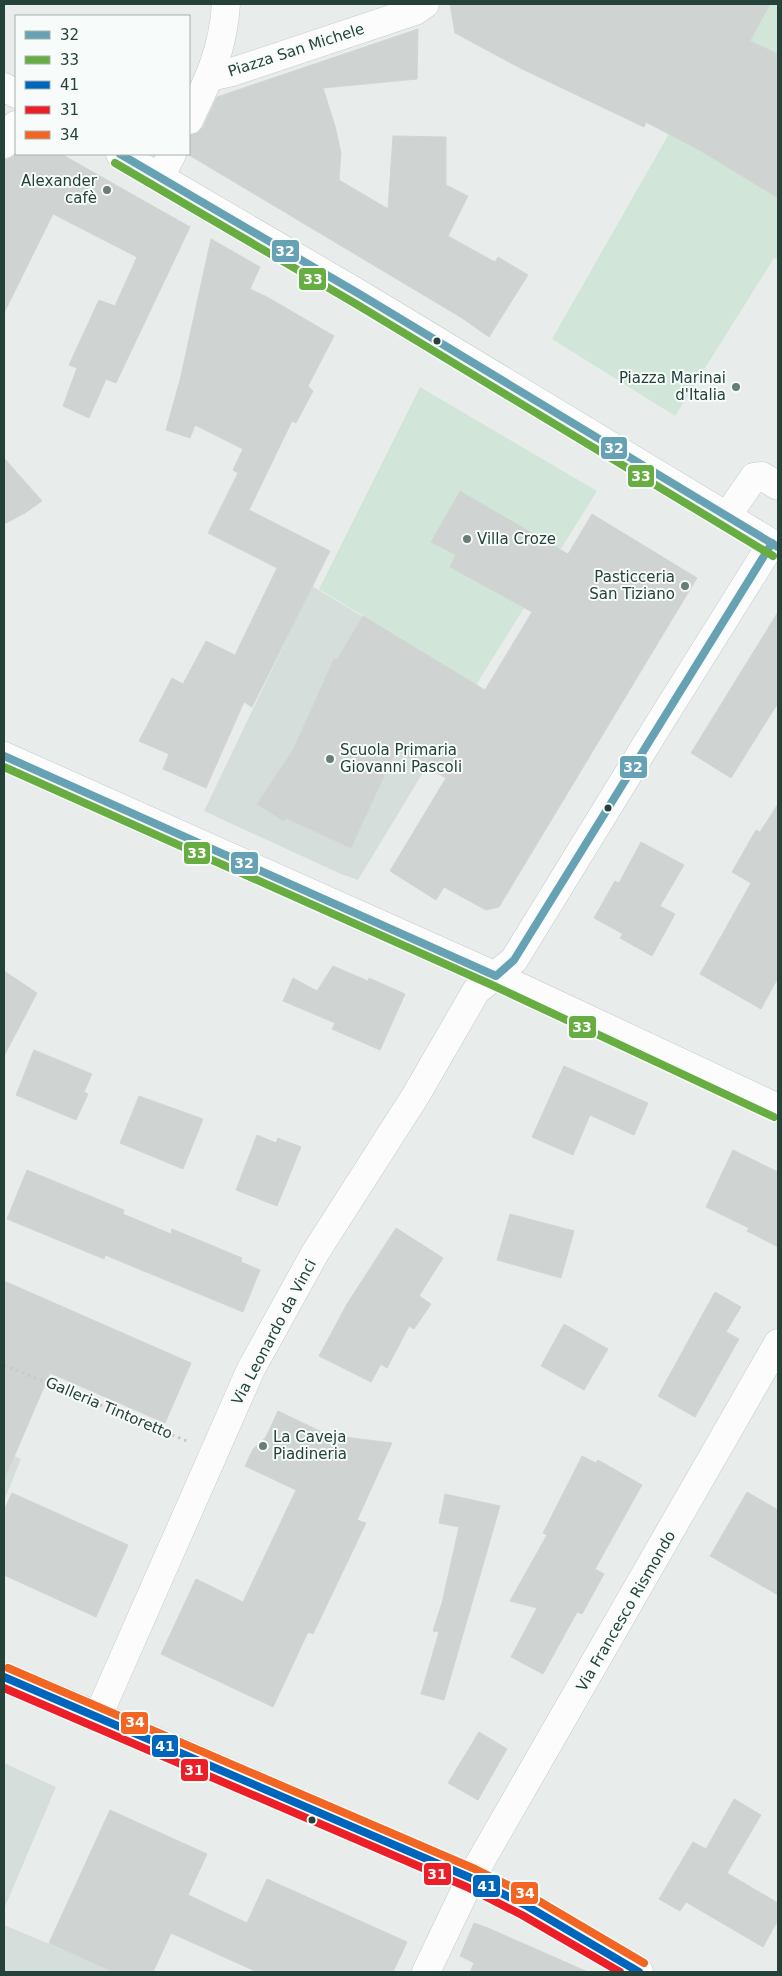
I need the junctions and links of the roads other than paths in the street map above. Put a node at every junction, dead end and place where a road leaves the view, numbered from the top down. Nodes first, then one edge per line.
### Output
1 (226, 4) edge
2 (425, 4) edge
3 (209, 77) junction
4 (4, 87) edge
5 (15, 93) edge
6 (190, 118) edge
7 (15, 127) edge
8 (4, 144) edge
9 (124, 155) edge
10 (166, 165) edge
11 (766, 482) edge
12 (727, 516) junction
13 (775, 545) edge
14 (4, 756) edge
15 (496, 976) junction
16 (778, 1108) edge
17 (778, 1343) edge
18 (4, 1677) edge
19 (98, 1716) junction
20 (471, 1878) junction
21 (426, 1972) edge
22 (639, 1972) edge

1 - 3 street, Piazza San Michele
2 - 3 street, Piazza San Michele
3 - 6 street
4 - 5 street
7 - 8 street
9 - 10 street
10 - 12 street
11 - 12 street
12 - 13 street
13 - 15 street, Via Leonardo da Vinci
14 - 15 street
15 - 16 street
15 - 19 street, Via Leonardo da Vinci
17 - 20 street, Via Francesco Rismondo
18 - 19 street
19 - 20 street
20 - 21 street, Via Francesco Rismondo
20 - 22 street

